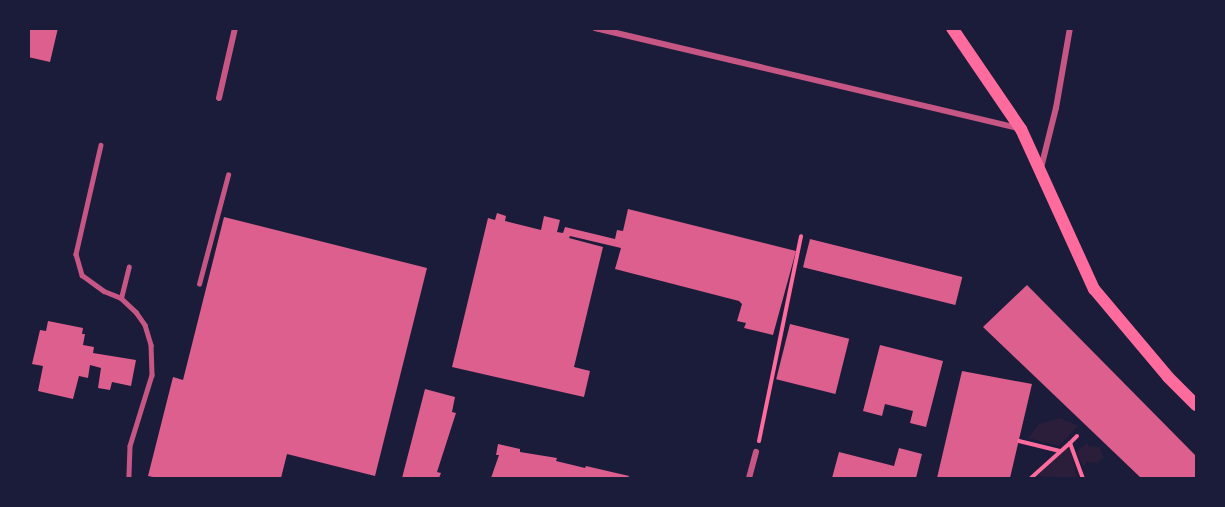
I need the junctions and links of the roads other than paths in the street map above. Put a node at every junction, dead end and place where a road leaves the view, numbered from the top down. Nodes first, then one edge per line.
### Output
1 (235, 28) edge
2 (595, 28) edge
3 (952, 28) edge
4 (1070, 28) edge
5 (219, 98) dead end
6 (1021, 129) junction
7 (101, 145) dead end
8 (1041, 168) junction
9 (228, 175) dead end
10 (129, 267) dead end
11 (199, 284) dead end
12 (122, 298) junction
13 (1197, 405) edge
14 (756, 452) road end
15 (129, 478) edge
16 (749, 478) edge

1 - 5 street
2 - 6 street
3 - 6 main road
4 - 8 street
6 - 8 main road
7 - 12 lane
8 - 13 main road
9 - 11 lane
10 - 12 lane
12 - 15 lane
14 - 16 street

